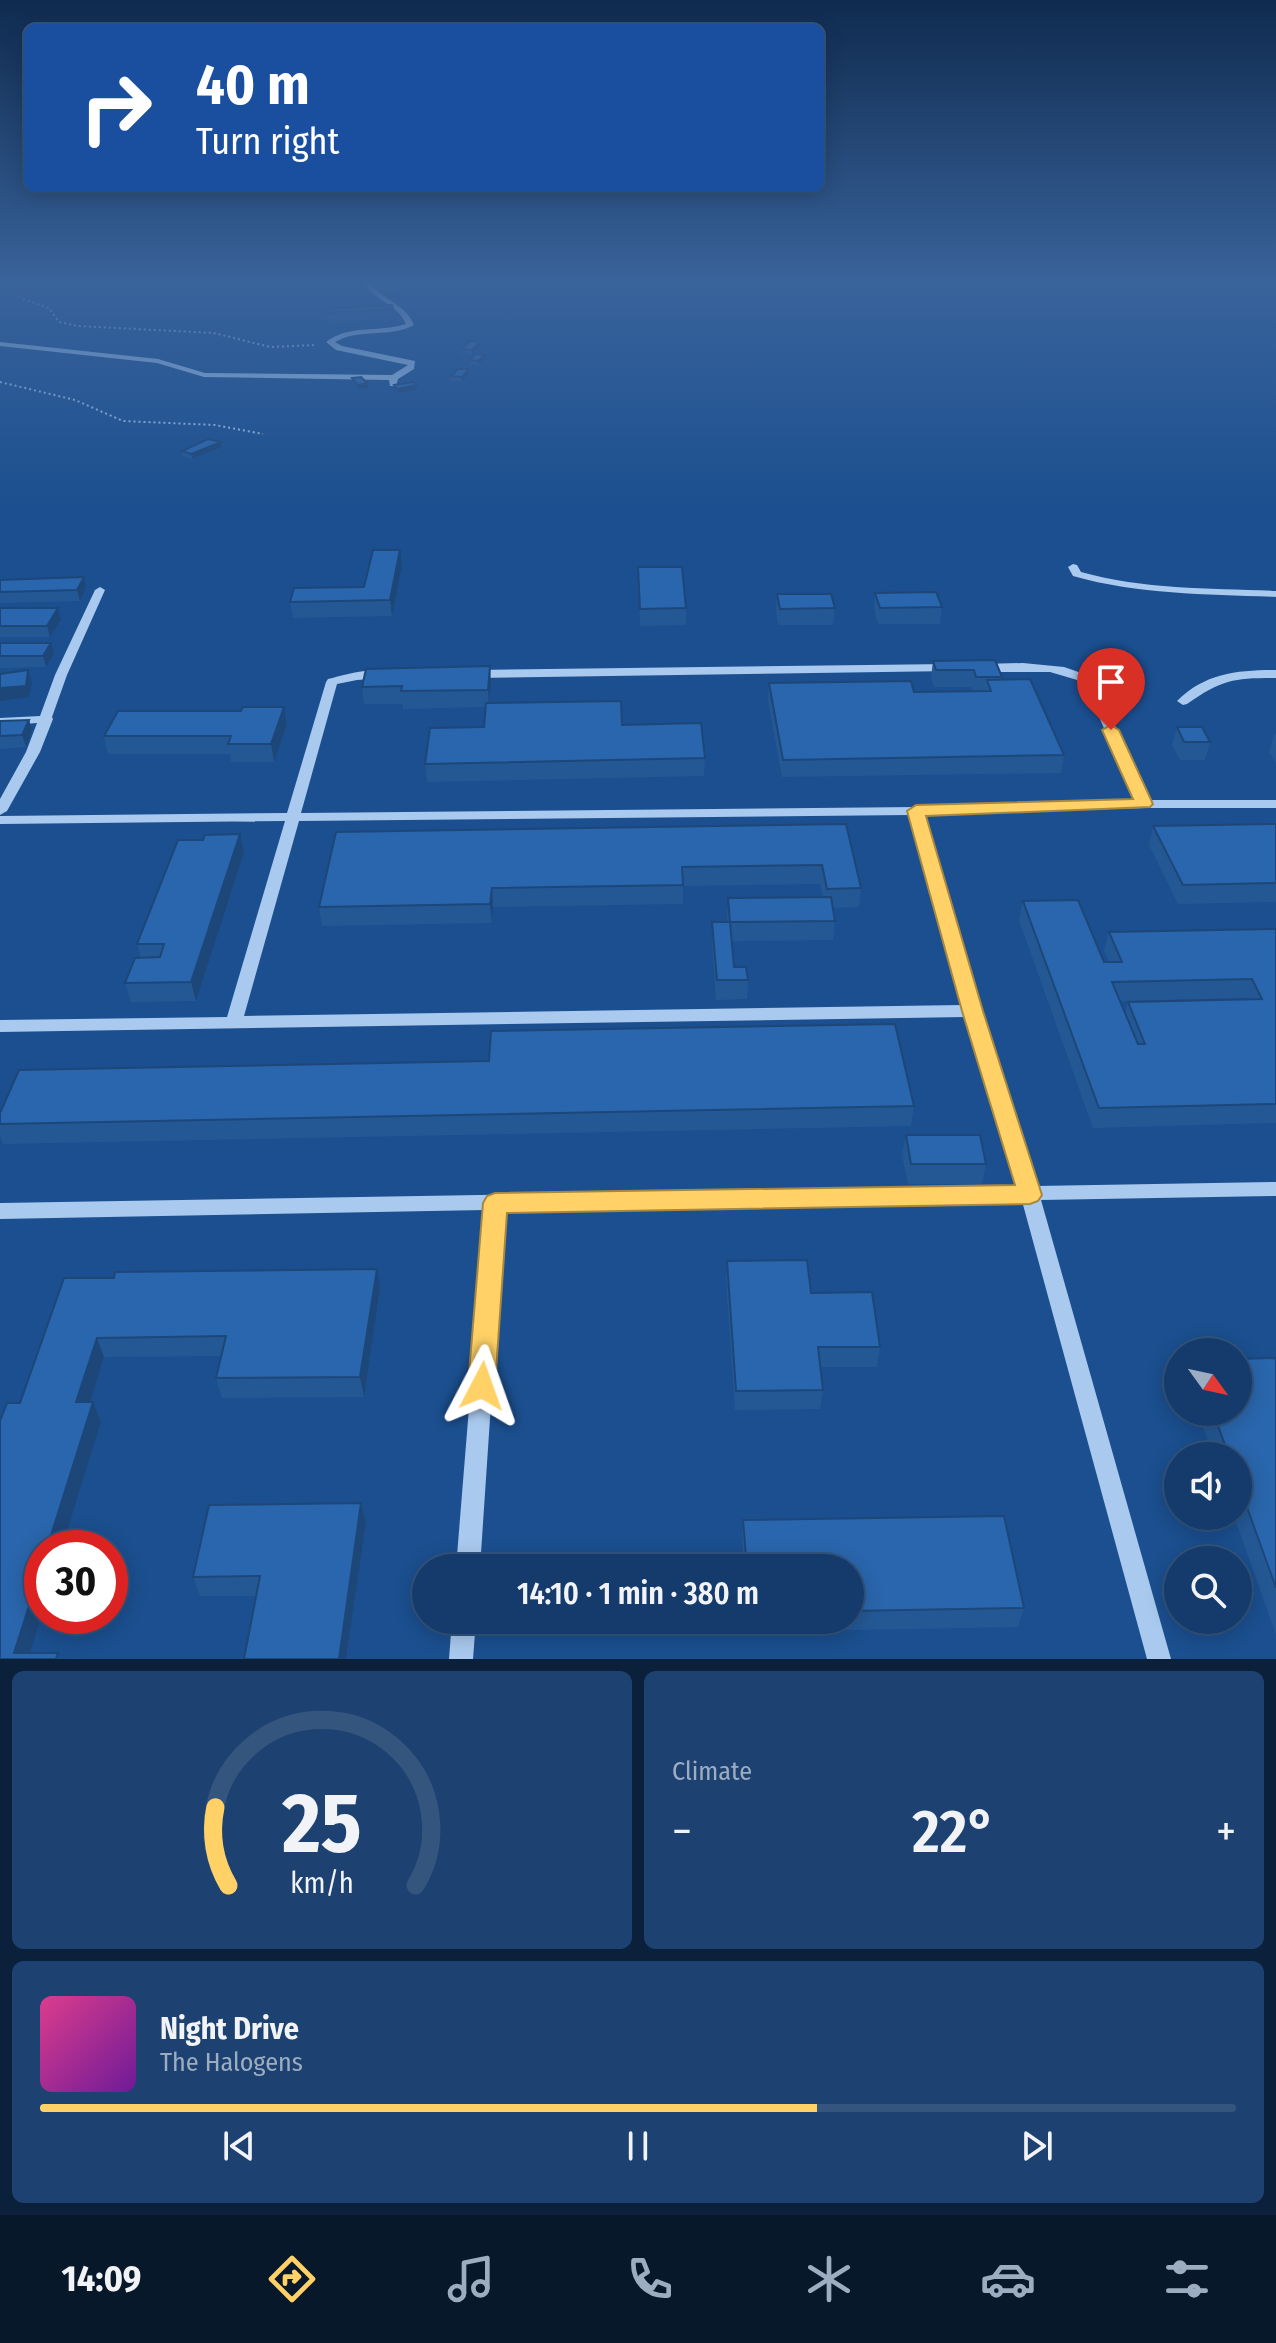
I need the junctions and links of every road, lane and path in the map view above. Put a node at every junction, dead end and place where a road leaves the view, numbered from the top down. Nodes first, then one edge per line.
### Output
1 (126, 356) edge
2 (384, 356) edge
3 (0, 382) edge
4 (263, 434) dead end
5 (1073, 567) dead end
6 (100, 590) dead end
7 (1276, 594) edge
8 (453, 674) edge
9 (1276, 674) edge
10 (389, 675) edge
11 (1183, 701) dead end
12 (47, 719) junction
13 (0, 722) edge
14 (1144, 804) junction
15 (1276, 804) edge
16 (0, 811) edge
17 (916, 811) junction
18 (295, 817) junction
19 (0, 820) edge
20 (972, 1011) junction
21 (234, 1022) junction
22 (0, 1026) edge
23 (1276, 1189) edge
24 (1030, 1195) junction
25 (495, 1203) junction
26 (0, 1211) edge
27 (469, 1554) edge
28 (463, 1634) edge
29 (461, 1659) edge
30 (1159, 1659) edge

1 - 2 street
3 - 4 path
5 - 7 street
6 - 12 street
8 - 14 street
9 - 11 street
10 - 18 street
12 - 13 street
12 - 16 street
14 - 15 street
14 - 17 street
17 - 18 street
17 - 20 street
18 - 19 street
18 - 21 street
20 - 21 street
20 - 24 street
21 - 22 street
23 - 24 street
24 - 25 street
24 - 30 street
25 - 26 street
25 - 27 street
28 - 29 street

